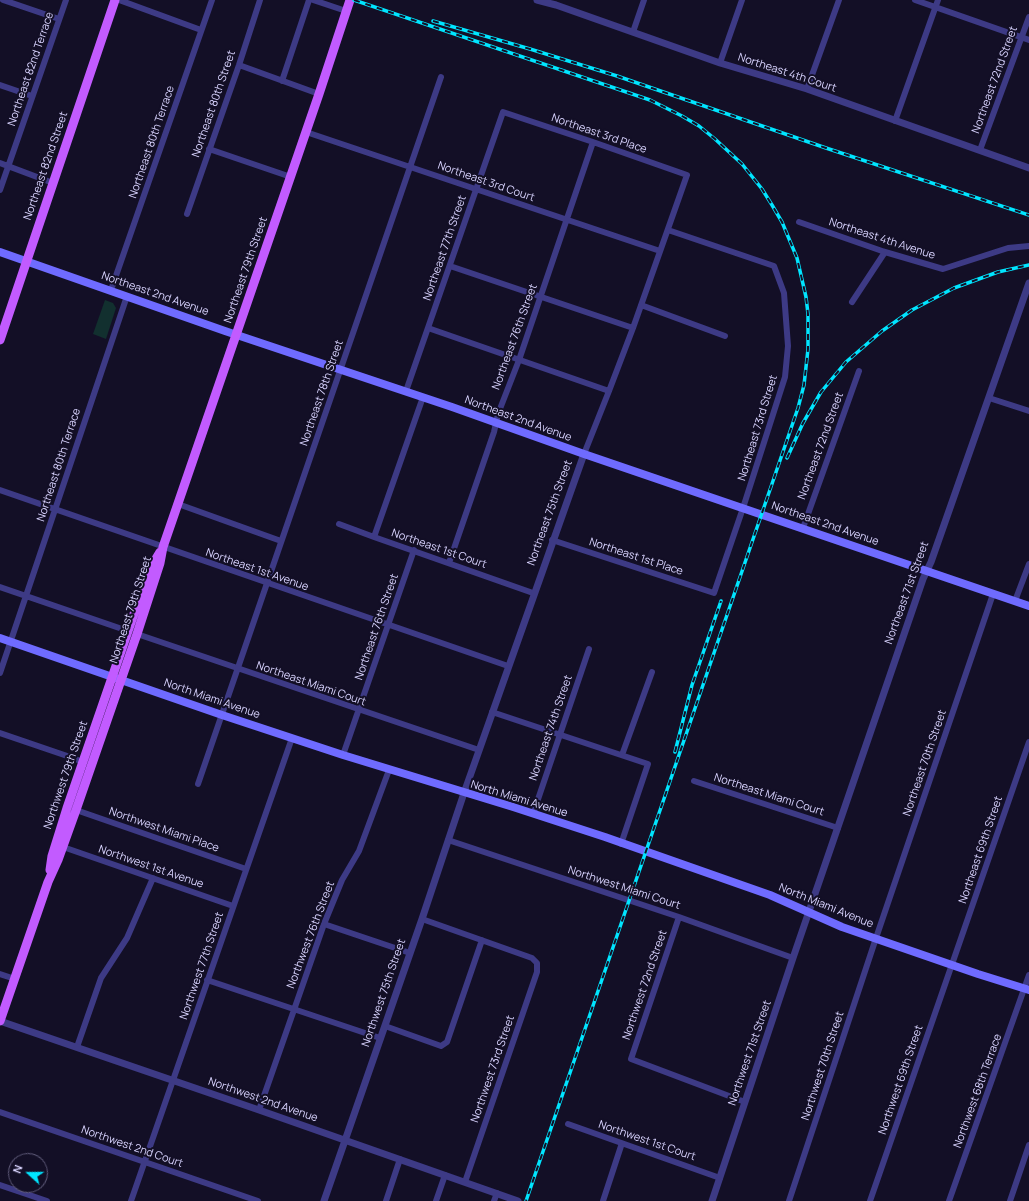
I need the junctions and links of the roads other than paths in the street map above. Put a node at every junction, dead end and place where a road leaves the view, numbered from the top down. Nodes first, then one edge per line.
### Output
1 (4, 0) edge
2 (66, 0) edge
3 (115, 0) edge
4 (119, 0) edge
5 (212, 0) edge
6 (260, 0) edge
7 (309, 0) edge
8 (313, 0) edge
9 (350, 0) edge
10 (537, 0) edge
11 (644, 0) edge
12 (742, 0) edge
13 (839, 0) edge
14 (915, 0) edge
15 (938, 0) edge
16 (557, 2) edge
17 (936, 7) junction
18 (346, 11) junction
19 (1029, 17) edge
20 (59, 19) junction
21 (201, 30) junction
22 (633, 32) junction
23 (1022, 37) junction
24 (1029, 40) edge
25 (720, 63) junction
26 (239, 65) junction
27 (441, 77) dead end
28 (282, 81) junction
29 (0, 85) edge
30 (807, 89) junction
31 (319, 94) junction
32 (32, 96) junction
33 (503, 112) joint
34 (895, 121) junction
35 (306, 132) junction
36 (594, 142) junction
37 (209, 149) junction
38 (980, 150) junction
39 (0, 164) edge
40 (8, 166) junction
41 (410, 167) junction
42 (1029, 168) edge
43 (687, 175) joint
44 (291, 177) junction
45 (53, 183) junction
46 (476, 189) junction
47 (0, 190) edge
48 (187, 214) dead end
49 (567, 220) junction
50 (799, 222) dead end
51 (668, 230) junction
52 (1029, 246) edge
53 (660, 251) junction
54 (0, 252) edge
55 (885, 252) junction
56 (26, 262) junction
57 (450, 266) junction
58 (1029, 283) edge
59 (111, 290) junction
60 (127, 296) junction
61 (540, 297) junction
62 (852, 302) dead end
63 (641, 305) junction
64 (428, 328) junction
65 (633, 328) junction
66 (237, 334) junction
67 (725, 336) dead end
68 (0, 340) edge
69 (519, 360) junction
70 (341, 369) junction
71 (859, 371) dead end
72 (406, 391) junction
73 (609, 391) junction
74 (423, 397) junction
75 (989, 398) junction
76 (1029, 411) edge
77 (496, 422) junction
78 (584, 454) junction
79 (0, 490) edge
80 (178, 504) junction
81 (743, 508) junction
82 (55, 509) junction
83 (339, 524) dead end
84 (803, 528) junction
85 (374, 537) junction
86 (552, 540) junction
87 (281, 541) junction
88 (163, 548) junction
89 (414, 550) junction
90 (449, 563) junction
91 (1029, 564) edge
92 (927, 571) junction
93 (267, 584) junction
94 (0, 587) edge
95 (534, 592) junction
96 (714, 593) joint
97 (993, 594) junction
98 (26, 596) junction
99 (1016, 601) junction
100 (1029, 606) edge
101 (388, 625) junction
102 (133, 633) junction
103 (0, 638) edge
104 (11, 641) junction
105 (589, 649) dead end
106 (508, 666) junction
107 (237, 670) junction
108 (0, 672) edge
109 (652, 672) dead end
110 (117, 678) junction
111 (360, 710) junction
112 (492, 712) junction
113 (222, 715) junction
114 (0, 733) edge
115 (559, 734) junction
116 (292, 738) junction
117 (1029, 742) edge
118 (479, 750) junction
119 (344, 755) junction
120 (622, 755) junction
121 (83, 762) junction
122 (388, 770) junction
123 (694, 781) dead end
124 (198, 784) dead end
125 (464, 793) junction
126 (76, 810) junction
127 (533, 814) junction
128 (838, 828) junction
129 (448, 840) junction
130 (621, 844) junction
131 (63, 847) junction
132 (246, 869) junction
133 (153, 878) junction
134 (48, 882) junction
135 (233, 906) junction
136 (809, 912) junction
137 (679, 917) junction
138 (422, 919) junction
139 (324, 924) junction
140 (876, 938) junction
141 (482, 940) junction
142 (410, 953) junction
143 (793, 958) junction
144 (952, 965) junction
145 (0, 974) edge
146 (1029, 976) edge
147 (15, 979) junction
148 (208, 980) junction
149 (1027, 989) edge
150 (294, 1009) junction
151 (0, 1021) edge
152 (385, 1026) junction
153 (380, 1038) junction
154 (77, 1047) junction
155 (173, 1081) junction
156 (745, 1102) junction
157 (259, 1110) junction
158 (0, 1112) edge
159 (568, 1124) dead end
160 (345, 1140) junction
161 (622, 1143) junction
162 (1029, 1144) edge
163 (400, 1159) junction
164 (145, 1162) junction
165 (445, 1175) junction
166 (720, 1178) junction
167 (465, 1182) junction
168 (0, 1185) edge
169 (497, 1193) junction
170 (47, 1201) edge
171 (131, 1201) edge
172 (258, 1201) edge
173 (324, 1201) edge
174 (386, 1201) edge
175 (436, 1201) edge
176 (494, 1201) edge
177 (518, 1201) edge
178 (603, 1201) edge
179 (712, 1201) edge
180 (789, 1201) edge
181 (870, 1201) edge
182 (949, 1201) edge
183 (1010, 1201) edge

1 - 20 street
2 - 20 street, Northeast 82nd Terrace
3 - 45 main road, Northeast 82nd Street
4 - 21 street
5 - 21 street, Northeast 80th Terrace
6 - 26 street, Northeast 80th Street
7 - 28 street
8 - 18 street
9 - 18 main road, Northeast 79th Street
10 - 16 street, Northeast 4th Court
11 - 22 street
12 - 25 street
13 - 30 street
14 - 17 street
15 - 17 street
16 - 22 street, Northeast 4th Court
17 - 23 street
17 - 34 street
18 - 31 main road, Northeast 79th Street
19 - 23 street, Northeast 72nd Street
20 - 32 street, Northeast 82nd Terrace
21 - 59 street, Northeast 80th Terrace
22 - 25 street, Northeast 4th Court
23 - 24 street
23 - 38 street, Northeast 72nd Street
25 - 30 street, Northeast 4th Court
26 - 28 street
26 - 37 street, Northeast 80th Street
27 - 41 street, Northeast 78th Street
28 - 31 street
29 - 32 street
30 - 34 street, Northeast 4th Court
31 - 35 main road, Northeast 79th Street
32 - 40 street, Northeast 82nd Terrace
33 - 36 street, Northeast 3rd Place
33 - 46 street, Northeast 77th Street
34 - 38 street, Northeast 4th Court
35 - 41 street, Northeast 3rd Court
35 - 44 main road, Northeast 79th Street
36 - 43 street, Northeast 3rd Place
36 - 49 street, Northeast 76th Street
37 - 44 street
37 - 48 street, Northeast 80th Street
38 - 42 street, Northeast 4th Court
39 - 40 street
40 - 45 street
40 - 47 street, Northeast 82nd Terrace
41 - 46 street, Northeast 3rd Court
41 - 70 street, Northeast 78th Street
43 - 51 street, Northeast 75th Street
44 - 66 main road, Northeast 79th Street
45 - 56 main road, Northeast 82nd Street
46 - 49 street, Northeast 3rd Court
46 - 57 street, Northeast 77th Street
49 - 53 street, Northeast 3rd Court
49 - 61 street, Northeast 76th Street
50 - 55 street, Northeast 4th Avenue
51 - 53 street, Northeast 75th Street
51 - 81 street, Northeast 73rd Street
52 - 55 street, Northeast 4th Avenue
53 - 63 street, Northeast 75th Street
54 - 56 main road, Northeast 2nd Avenue
55 - 62 street
56 - 59 main road, Northeast 2nd Avenue
56 - 68 main road, Northeast 82nd Street
57 - 61 street
57 - 64 street, Northeast 77th Street
58 - 75 street, Northeast 71st Street
59 - 60 main road, Northeast 2nd Avenue
60 - 66 main road, Northeast 2nd Avenue
60 - 82 street, Northeast 80th Terrace
61 - 65 street
61 - 69 street, Northeast 76th Street
63 - 65 street, Northeast 75th Street
63 - 67 street
64 - 69 street
64 - 72 street, Northeast 77th Street
65 - 73 street, Northeast 75th Street
66 - 70 main road, Northeast 2nd Avenue
66 - 80 main road, Northeast 79th Street
69 - 73 street
69 - 77 street, Northeast 76th Street
70 - 72 main road, Northeast 2nd Avenue
70 - 87 street, Northeast 78th Street
71 - 84 street, Northeast 72nd Street
72 - 74 main road, Northeast 2nd Avenue
73 - 78 street, Northeast 75th Street
74 - 77 main road, Northeast 2nd Avenue
74 - 85 street
75 - 76 street
75 - 92 street, Northeast 71st Street
77 - 78 main road, Northeast 2nd Avenue
77 - 90 street, Northeast 76th Street
78 - 81 main road, Northeast 2nd Avenue
78 - 86 street, Northeast 75th Street
79 - 82 street, Northeast 1st Avenue
80 - 87 street
80 - 88 main road, Northeast 79th Street
81 - 84 main road, Northeast 2nd Avenue
81 - 96 street, Northeast 73rd Street
82 - 88 street, Northeast 1st Avenue
82 - 98 street, Northeast 80th Terrace
83 - 85 street, Northeast 1st Court
84 - 92 main road, Northeast 2nd Avenue
85 - 89 street, Northeast 1st Court
86 - 95 street, Northeast 75th Street
86 - 96 street, Northeast 1st Place
87 - 93 street, Northeast 78th Street
88 - 93 street, Northeast 1st Avenue
88 - 102 main road, Northeast 79th Street
89 - 90 street, Northeast 1st Court
89 - 101 street, Northeast 76th Street
90 - 95 street, Northeast 1st Court
91 - 99 street
92 - 97 main road, Northeast 2nd Avenue
92 - 128 street, Northeast 71st Street
93 - 101 street, Northeast 1st Avenue
93 - 107 street, Northeast 78th Street
94 - 98 street, Northeast Miami Court
95 - 106 street, Northeast 75th Street
97 - 99 main road, Northeast 2nd Avenue
97 - 140 street, Northeast 70th Street
98 - 102 street, Northeast Miami Court
98 - 104 street, Northeast 80th Terrace
99 - 100 main road, Northeast 2nd Avenue
101 - 106 street, Northeast 1st Avenue
101 - 111 street, Northeast 76th Street
102 - 107 street, Northeast Miami Court
102 - 110 main road, Northeast 79th Street
103 - 104 main road, North Miami Avenue
104 - 108 street, Northeast 80th Terrace
104 - 110 main road, North Miami Avenue
105 - 115 street, Northeast 74th Street
106 - 112 street, Northeast 75th Street
107 - 111 street, Northeast Miami Court
107 - 113 street, Northeast 78th Street
109 - 120 street
110 - 113 main road, North Miami Avenue
110 - 121 main road, Northwest 79th Street
110 - 126 main road, Northwest 79th Street
111 - 118 street, Northeast Miami Court
111 - 119 street, Northeast 76th Street
112 - 115 street
112 - 118 street, Northeast 75th Street
113 - 116 main road, North Miami Avenue
113 - 124 street, Northeast 78th Street
114 - 121 street
115 - 120 street
115 - 127 street, Northeast 74th Street
116 - 119 main road, North Miami Avenue
116 - 132 street, Northwest 77th Street
117 - 144 street, Northeast 69th Street
118 - 125 street, Northeast 75th Street
119 - 122 main road, North Miami Avenue
120 - 130 street
121 - 126 main road
121 - 134 main road, Northwest 79th Street
122 - 125 main road, North Miami Avenue
122 - 139 street, Northwest 76th Street
123 - 128 street, Northeast Miami Court
125 - 127 main road, North Miami Avenue
125 - 129 street, Northwest 75th Street
126 - 131 main road, Northwest 79th Street
126 - 132 street, Northwest Miami Place
127 - 130 main road, North Miami Avenue
128 - 136 street, Northeast 71st Street
129 - 137 street, Northwest Miami Court
129 - 138 street, Northwest 75th Street
130 - 136 main road, North Miami Avenue
131 - 133 street, Northwest 1st Avenue
131 - 134 main road, Northwest 79th Street
132 - 135 street, Northwest 77th Street
133 - 135 street, Northwest 1st Avenue
133 - 154 street
134 - 147 main road, Northwest 79th Street
135 - 148 street, Northwest 77th Street
136 - 140 main road, North Miami Avenue
136 - 143 street, Northwest 71st Street
137 - 143 street, Northwest Miami Court
137 - 156 street, Northwest 72nd Street
138 - 141 street
138 - 142 street, Northwest 75th Street
139 - 142 street
139 - 150 street, Northwest 76th Street
140 - 144 main road, North Miami Avenue
140 - 180 street, Northwest 70th Street
141 - 152 street
141 - 167 street, Northwest 73rd Street
142 - 152 street, Northwest 75th Street
143 - 156 street, Northwest 71st Street
144 - 149 main road, North Miami Avenue
144 - 181 street, Northwest 69th Street
145 - 147 street
146 - 149 street, Northwest 68th Terrace
147 - 151 main road, Northwest 79th Street
148 - 150 street
148 - 155 street, Northwest 77th Street
149 - 182 street, Northwest 68th Terrace
150 - 153 street
150 - 157 street, Northwest 76th Street
151 - 154 street, Northwest 2nd Avenue
152 - 153 street, Northwest 75th Street
153 - 160 street, Northwest 75th Street
154 - 155 street, Northwest 2nd Avenue
155 - 157 street, Northwest 2nd Avenue
155 - 164 street, Northwest 77th Street
156 - 166 street, Northwest 71st Street
157 - 160 street, Northwest 2nd Avenue
158 - 164 street, Northwest 2nd Court
159 - 161 street, Northwest 1st Court
160 - 163 street, Northwest 2nd Avenue
160 - 173 street, Northwest 75th Street
161 - 166 street, Northwest 1st Court
161 - 178 street
162 - 183 street
163 - 165 street, Northwest 2nd Avenue
163 - 174 street
164 - 171 street, Northwest 77th Street
164 - 172 street, Northwest 2nd Court
165 - 167 street, Northwest 2nd Avenue
165 - 175 street
166 - 179 street, Northwest 71st Street
167 - 169 street, Northwest 2nd Avenue
168 - 170 street
169 - 176 street
169 - 177 street, Northwest 2nd Avenue

